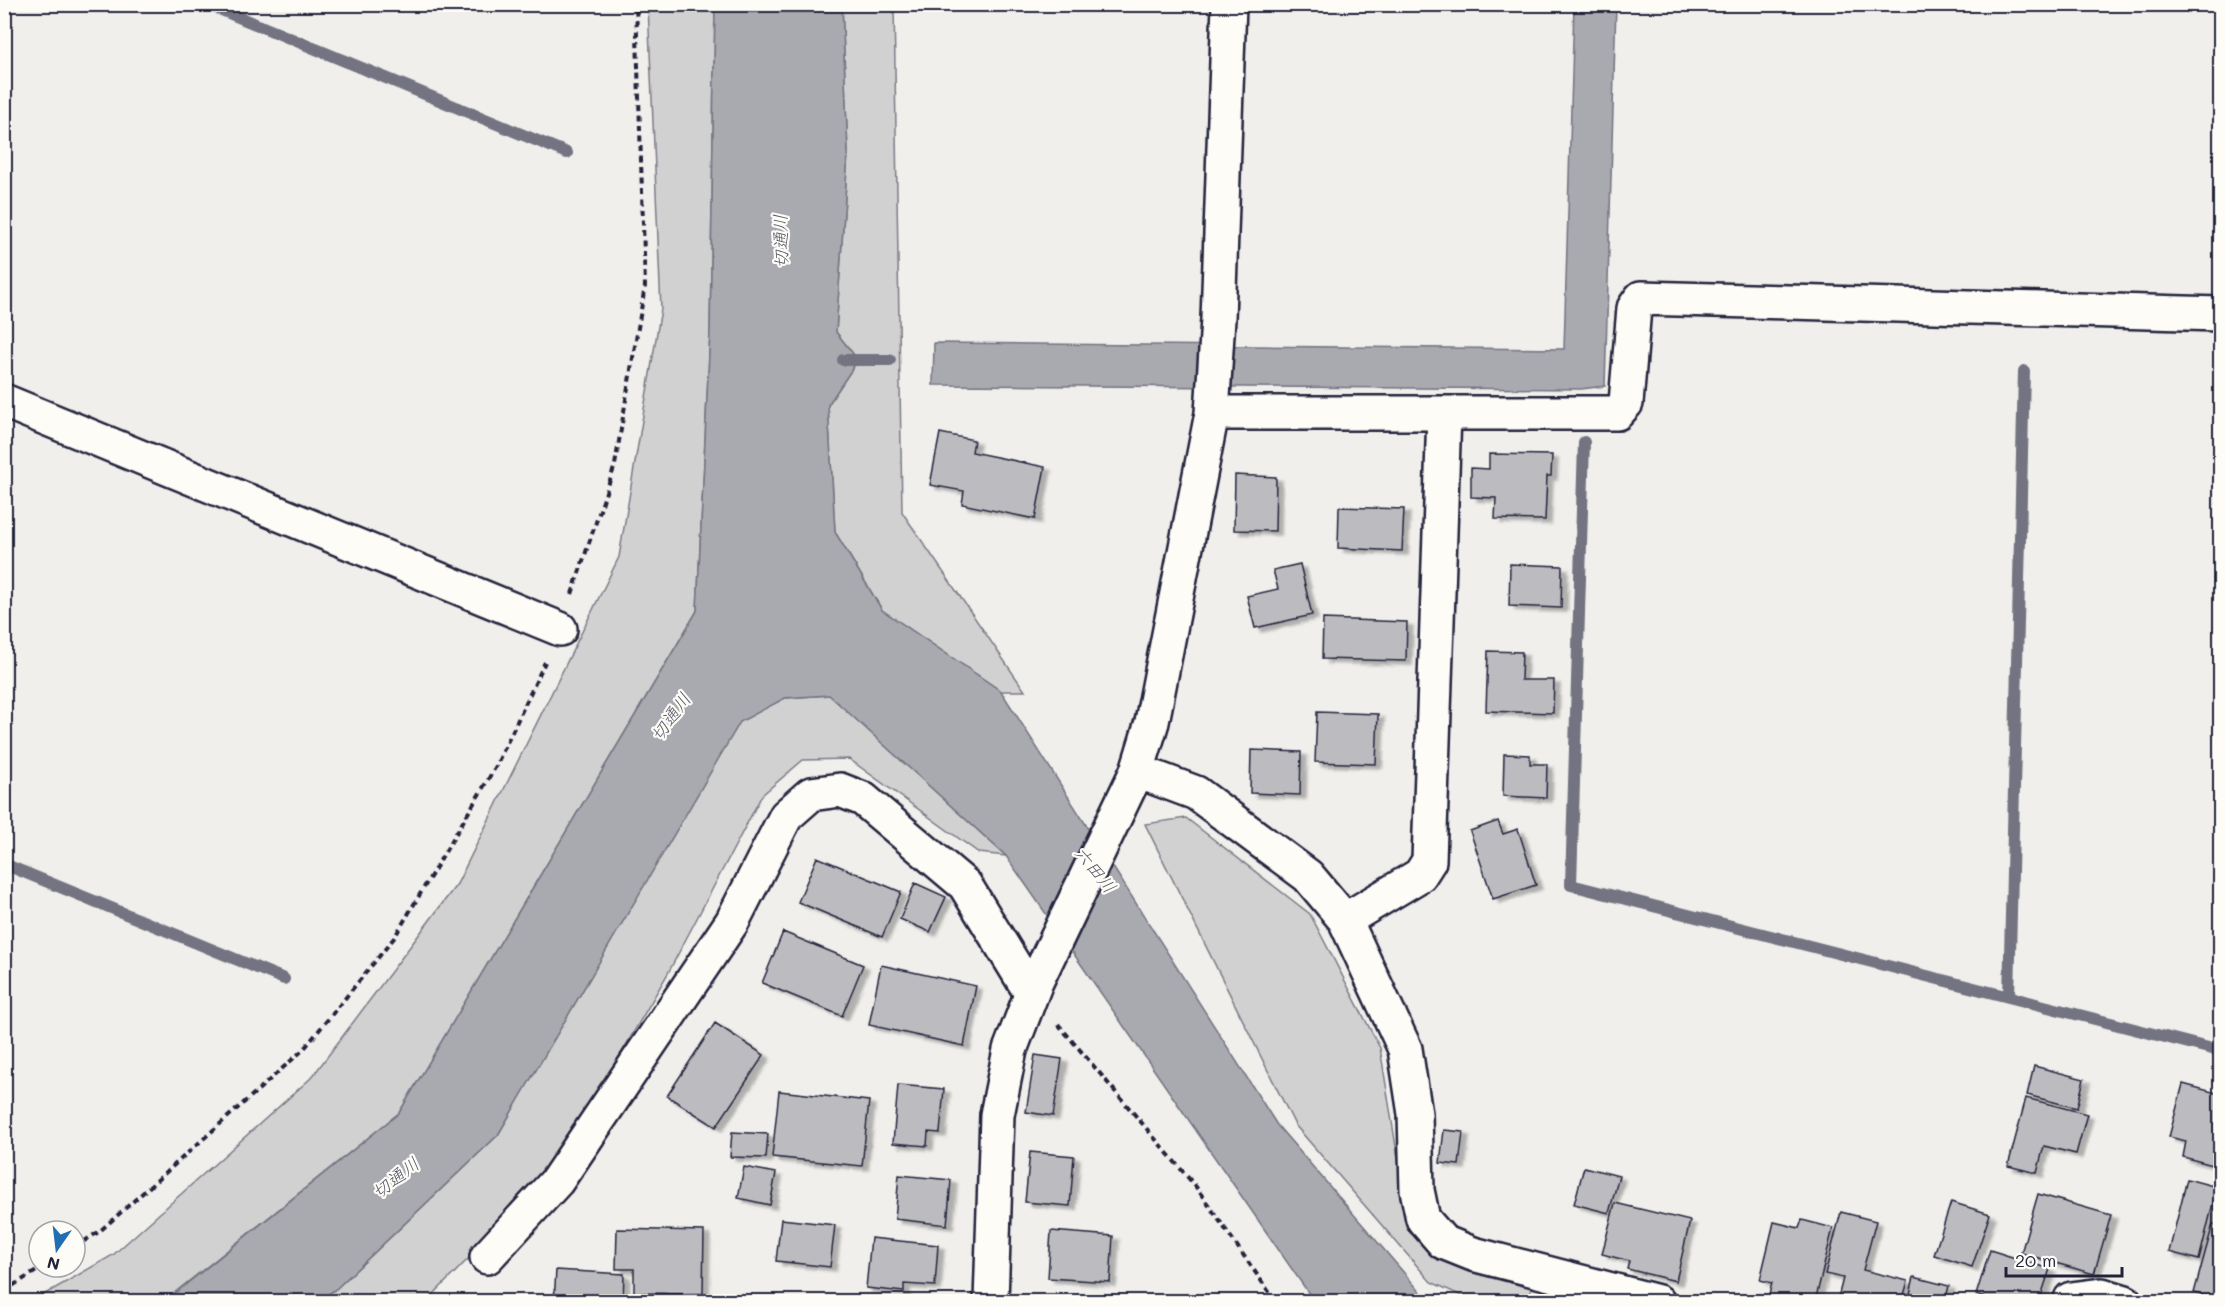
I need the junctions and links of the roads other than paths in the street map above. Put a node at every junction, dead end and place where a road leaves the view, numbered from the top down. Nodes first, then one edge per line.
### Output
1 (1229, 4) edge
2 (2220, 314) edge
3 (4, 401) edge
4 (1212, 405) junction
5 (1444, 413) junction
6 (560, 629) road end
7 (1131, 785) junction
8 (1345, 920) junction
9 (1034, 987) junction
10 (487, 1257) dead end
11 (991, 1302) edge
12 (1658, 1302) edge
13 (2070, 1302) edge
14 (2125, 1302) edge

1 - 4 street
2 - 5 street
3 - 6 street
4 - 5 street
4 - 7 street
5 - 8 street
7 - 8 street
7 - 9 street
8 - 12 street
9 - 10 street
9 - 11 street
13 - 14 street

